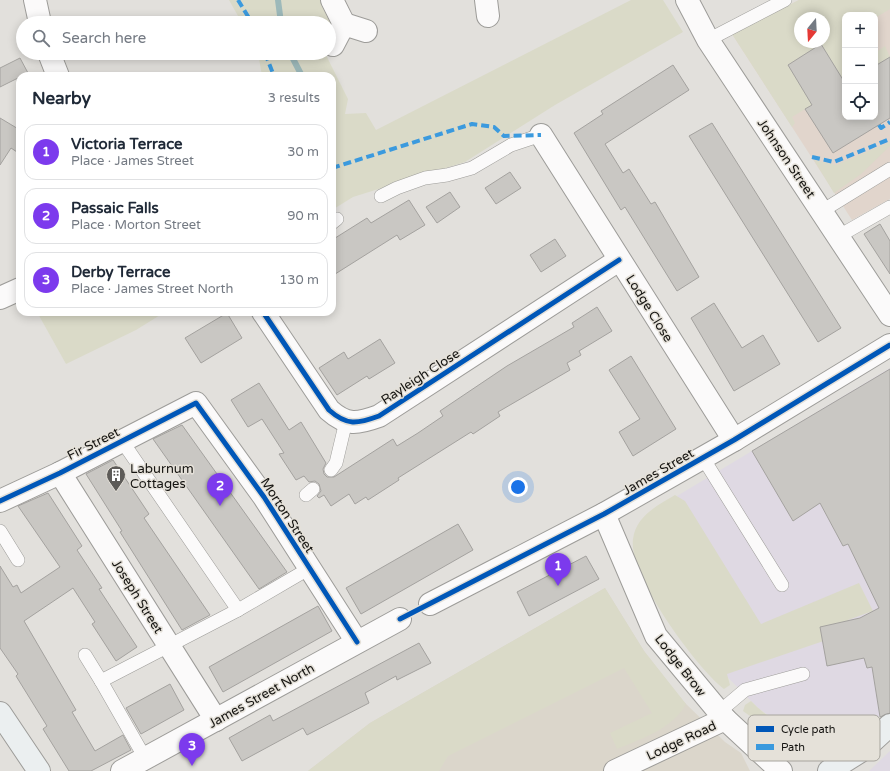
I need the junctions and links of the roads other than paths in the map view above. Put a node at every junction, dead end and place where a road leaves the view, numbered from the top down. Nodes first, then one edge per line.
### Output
1 (35, 0) edge
2 (332, 0) edge
3 (687, 0) edge
4 (785, 0) edge
5 (38, 16) edge
6 (344, 24) junction
7 (366, 31) dead end
8 (336, 39) edge
9 (708, 40) junction
10 (52, 60) edge
11 (56, 72) edge
12 (541, 135) joint
13 (890, 169) edge
14 (381, 196) dead end
15 (890, 207) edge
16 (822, 210) junction
17 (839, 236) junction
18 (619, 260) junction
19 (16, 291) edge
20 (0, 298) edge
21 (890, 315) edge
22 (266, 316) edge
23 (890, 345) edge
24 (196, 402) joint
25 (346, 421) junction
26 (734, 440) junction
27 (122, 441) junction
28 (704, 458) junction
29 (331, 470) dead end
30 (60, 473) junction
31 (0, 501) edge
32 (604, 514) junction
33 (0, 531) edge
34 (18, 560) dead end
35 (310, 568) junction
36 (782, 585) dead end
37 (430, 604) dead end
38 (238, 610) junction
39 (400, 619) dead end
40 (357, 642) junction
41 (170, 646) junction
42 (85, 655) dead end
43 (802, 674) dead end
44 (101, 681) junction
45 (0, 713) edge
46 (722, 716) junction
47 (216, 720) junction
48 (890, 725) edge
49 (880, 734) edge
50 (16, 738) junction
51 (748, 740) edge
52 (145, 758) junction
53 (770, 761) edge
54 (845, 761) edge
55 (25, 771) edge
56 (39, 771) edge
57 (122, 771) edge
58 (615, 771) edge
59 (781, 771) edge
60 (829, 771) edge

1 - 5 street
2 - 6 street
3 - 9 street, Johnson Street
4 - 9 lane
6 - 7 street
6 - 8 street
9 - 16 street, Johnson Street
10 - 11 street
12 - 14 lane
12 - 18 street, Lodge Close
13 - 16 lane
15 - 17 lane
16 - 17 street, Johnson Street
17 - 21 street, Johnson Street
18 - 25 street, Rayleigh Close
18 - 26 street, Lodge Close
19 - 20 street
22 - 25 street
23 - 26 street, James Street
24 - 27 street, Fir Street
24 - 35 street, Morton Street
25 - 29 lane
26 - 28 street, James Street
27 - 30 street, Fir Street
27 - 38 lane
28 - 32 street, James Street
28 - 36 lane
30 - 31 street, Fir Street
30 - 41 street, Joseph Street
32 - 37 street, James Street
32 - 46 street, Lodge Brow
33 - 34 lane
35 - 38 lane
35 - 40 street, Morton Street
38 - 41 lane
39 - 40 street, James Street North
40 - 47 street, James Street North
41 - 44 lane
41 - 47 street, Joseph Street
42 - 44 lane
43 - 46 lane
44 - 52 lane
45 - 50 street
46 - 51 street, Lodge Brow
46 - 58 street, Lodge Road
47 - 52 street, James Street North
48 - 49 street
50 - 55 street
50 - 56 street
52 - 57 street, James Street North
53 - 59 street, Lodge Brow
54 - 60 street

